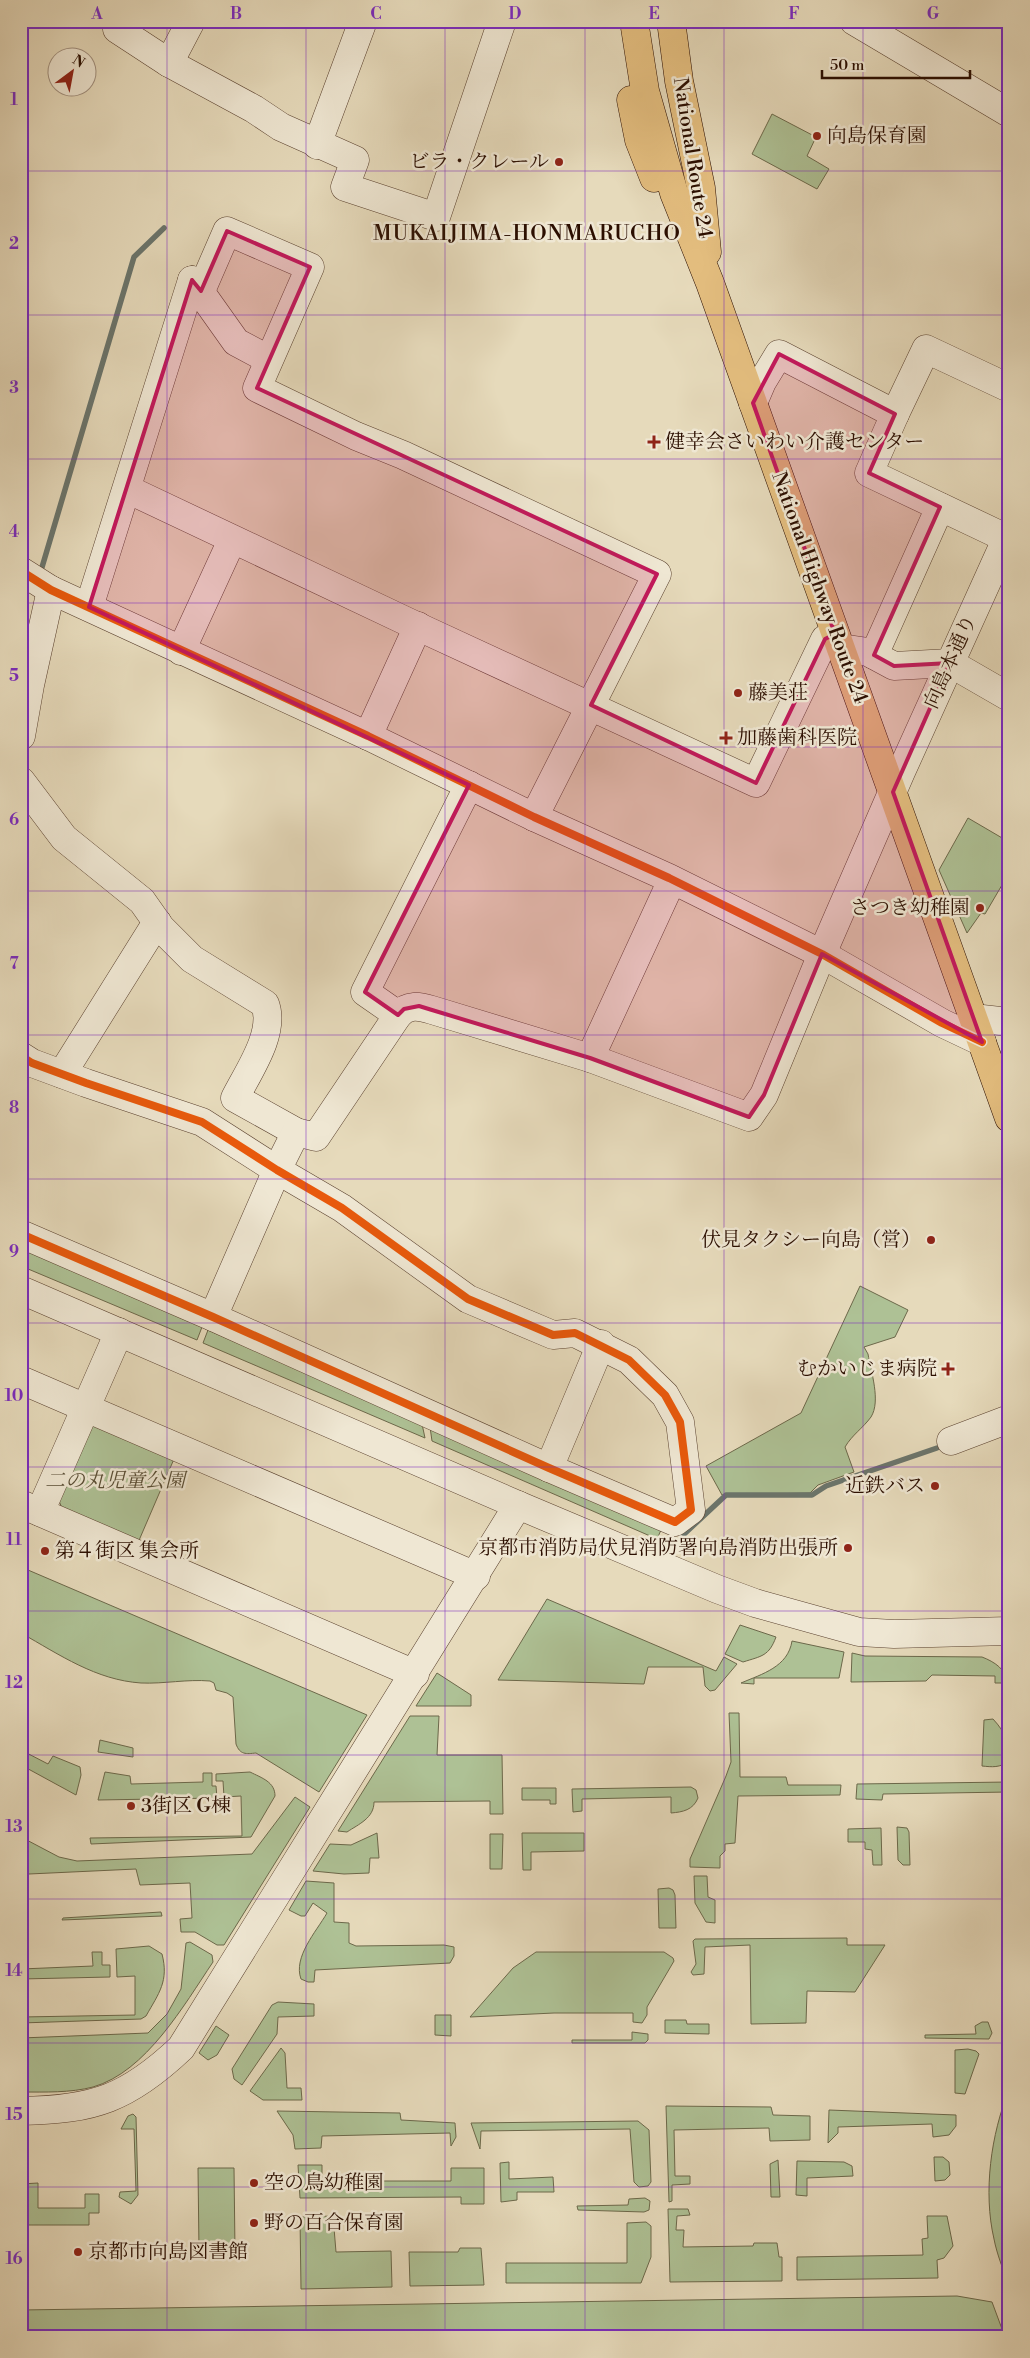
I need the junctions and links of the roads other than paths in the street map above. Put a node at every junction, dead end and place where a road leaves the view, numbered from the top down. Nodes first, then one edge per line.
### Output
1 (191, 21) edge
2 (363, 21) edge
3 (502, 21) edge
4 (614, 21) edge
5 (634, 21) edge
6 (651, 21) edge
7 (671, 21) edge
8 (854, 21) edge
9 (117, 29) dead end
10 (169, 63) junction
11 (1009, 112) edge
12 (317, 144) junction
13 (710, 283) junction
14 (200, 291) junction
15 (268, 359) junction
16 (1009, 388) edge
17 (753, 403) junction
18 (895, 414) junction
19 (127, 489) junction
20 (940, 507) junction
21 (1008, 535) edge
22 (232, 540) junction
23 (21, 571) edge
24 (51, 590) junction
25 (89, 608) junction
26 (418, 626) junction
27 (838, 641) junction
28 (182, 651) junction
29 (874, 654) junction
30 (950, 663) junction
31 (1009, 697) edge
32 (590, 705) junction
33 (21, 736) edge
34 (368, 736) junction
35 (21, 781) edge
36 (469, 785) junction
37 (893, 792) junction
38 (534, 817) junction
39 (672, 880) junction
40 (157, 922) junction
41 (822, 954) junction
42 (398, 1015) junction
43 (1009, 1022) edge
44 (977, 1030) junction
45 (21, 1056) edge
46 (590, 1058) junction
47 (62, 1074) junction
48 (1009, 1118) edge
49 (296, 1132) junction
50 (277, 1170) junction
51 (21, 1234) edge
52 (21, 1290) edge
53 (212, 1317) junction
54 (119, 1332) junction
55 (600, 1344) junction
56 (21, 1380) edge
57 (86, 1408) junction
58 (1009, 1419) edge
59 (950, 1440) dead end
60 (549, 1468) junction
61 (518, 1505) junction
62 (30, 1508) edge
63 (476, 1576) junction
64 (1009, 1632) edge
65 (415, 1674) junction
66 (21, 2111) edge

1 - 10 street
2 - 12 street
3 - 12 street
4 - 13 highway, National Route 24
5 - 13 highway, National Highway Route 24
6 - 13 highway, National Highway Route 24
7 - 13 highway, National Route 24
8 - 11 street
9 - 10 street
10 - 12 street
13 - 17 highway, National Highway Route 24
14 - 15 street
14 - 15 street
14 - 19 street
15 - 32 street
16 - 18 street
17 - 18 street
17 - 27 highway, National Highway Route 24
18 - 20 street
19 - 22 street
19 - 25 street
20 - 21 street
20 - 29 street
21 - 30 street, 向島本通り
22 - 26 street
22 - 28 street
23 - 24 street
24 - 25 street
24 - 33 street
25 - 28 street
26 - 32 street
26 - 34 street
27 - 29 street
27 - 32 street
27 - 37 highway, National Highway Route 24
28 - 34 street
29 - 30 street
30 - 31 street
30 - 37 street, 向島本通り
32 - 38 street
34 - 36 street
35 - 40 street
36 - 38 street
36 - 42 street
37 - 41 street, 向島本通り
37 - 44 highway, National Highway Route 24
38 - 39 street
39 - 41 street
39 - 46 street
40 - 47 street
40 - 49 street
41 - 44 street
41 - 46 street, 向島本通り
42 - 46 street
42 - 49 street
43 - 44 street
44 - 48 highway, National Highway Route 24
45 - 47 street
47 - 50 street
49 - 50 street
50 - 53 street
50 - 55 street
51 - 53 street
52 - 54 street
53 - 60 street
54 - 57 street
54 - 61 street
55 - 60 street
55 - 60 street
56 - 57 street
57 - 62 street
57 - 63 street
58 - 59 street
61 - 63 street
61 - 64 street
62 - 65 street
63 - 65 street
65 - 66 street

